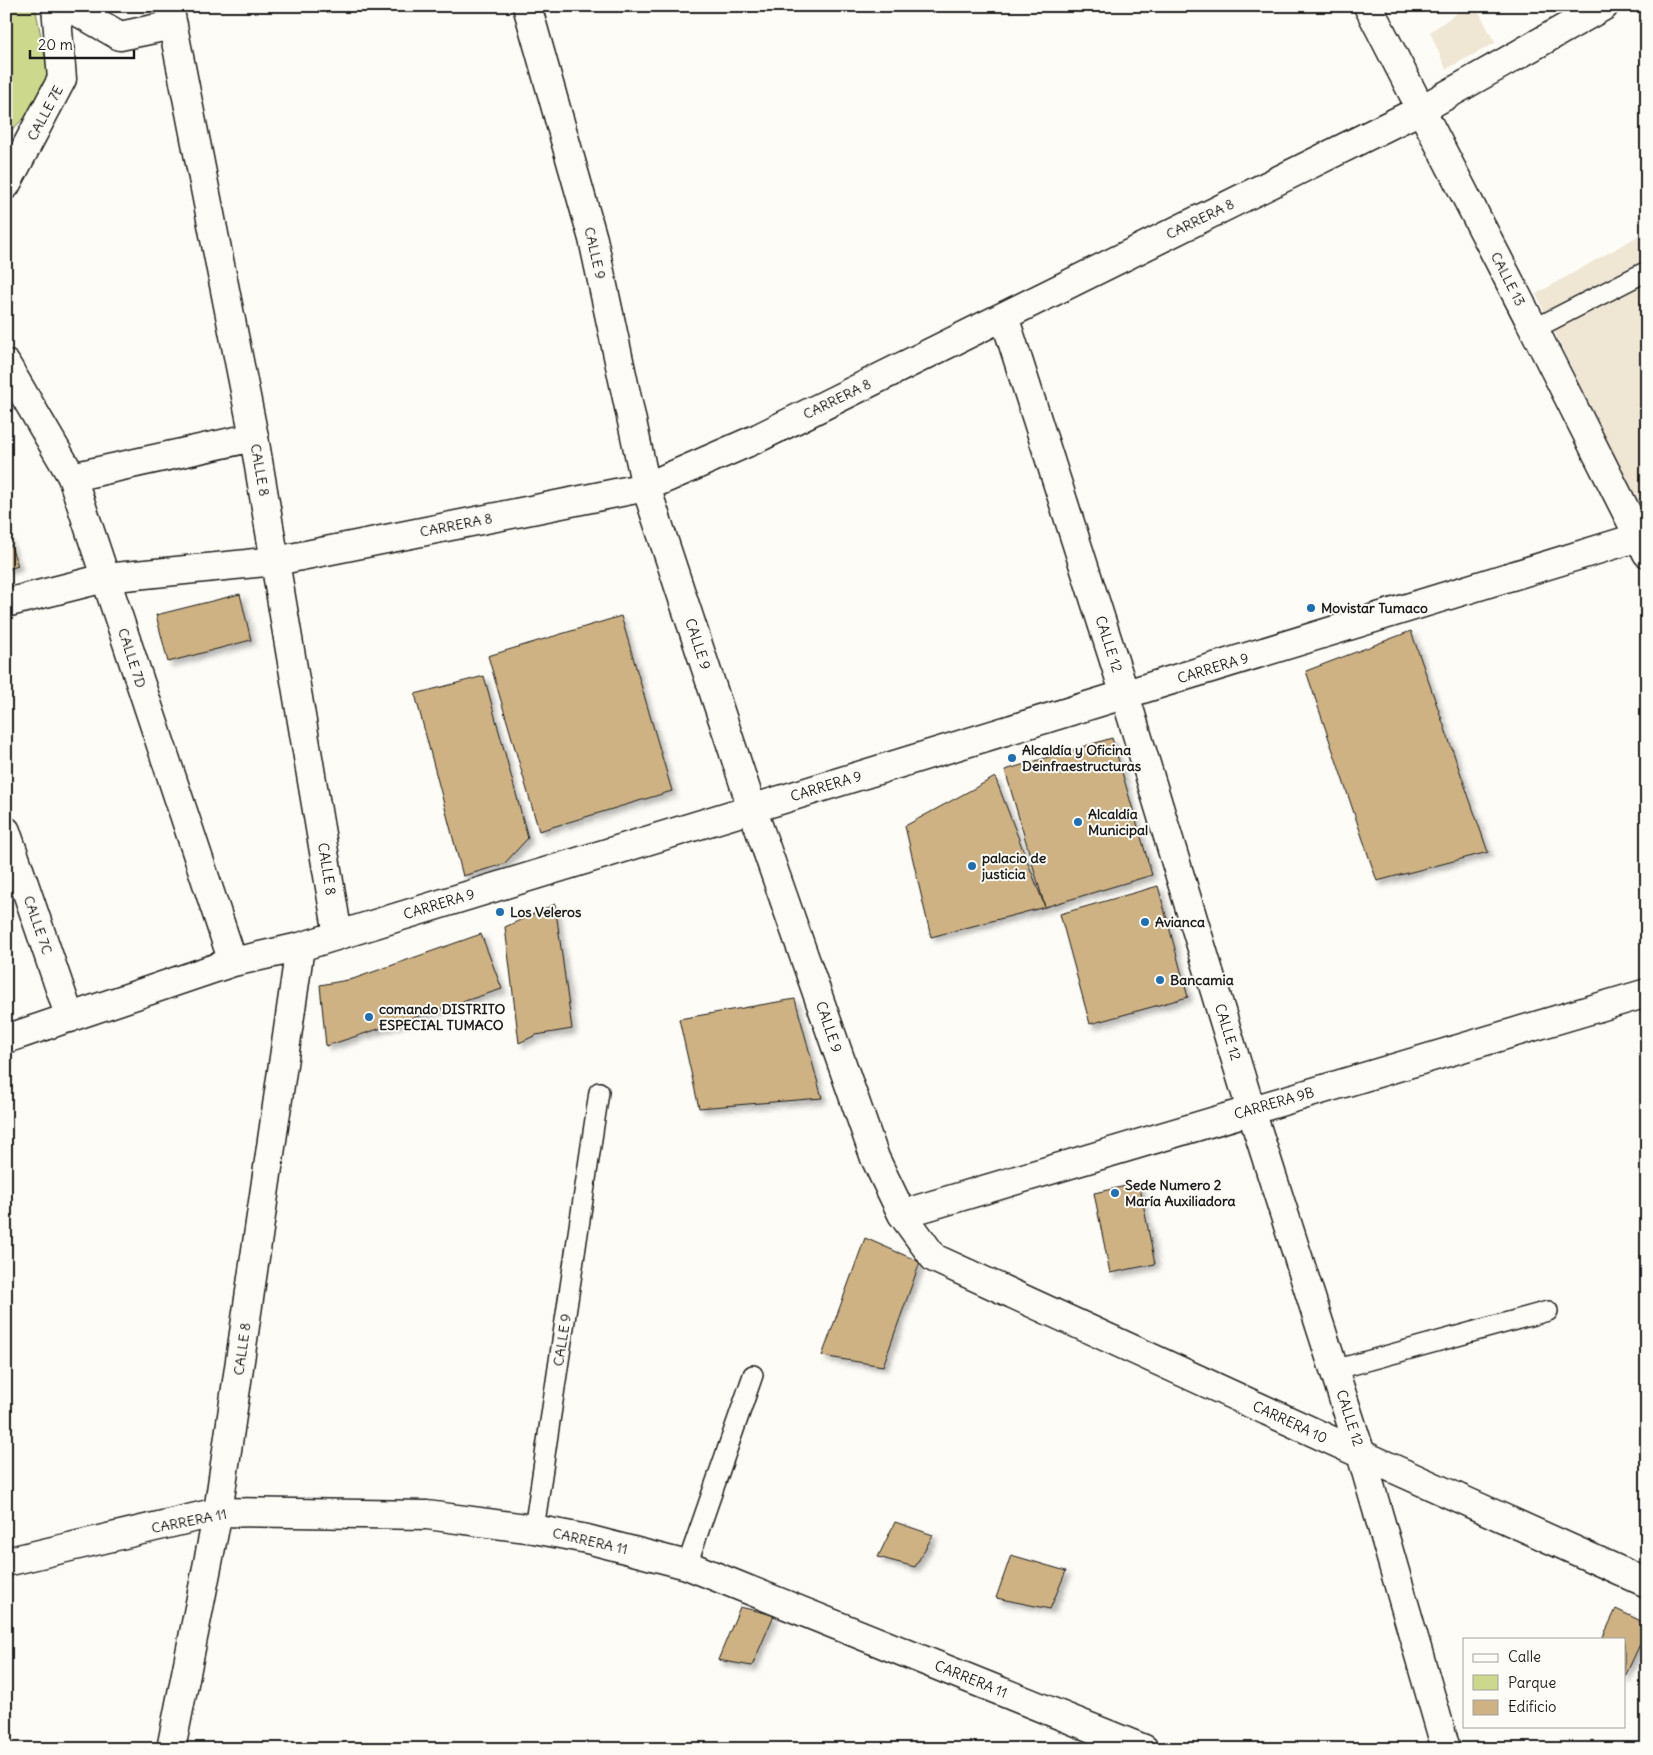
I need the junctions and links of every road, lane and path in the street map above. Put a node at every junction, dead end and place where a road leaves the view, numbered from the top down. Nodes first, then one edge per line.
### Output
1 (527, 6) edge
2 (1368, 6) edge
3 (1604, 6) edge
4 (65, 8) edge
5 (171, 16) edge
6 (1422, 110) junction
7 (6, 185) edge
8 (1647, 271) edge
9 (1004, 316) junction
10 (1534, 329) junction
11 (6, 364) edge
12 (254, 437) junction
13 (72, 477) junction
14 (646, 488) junction
15 (1644, 542) edge
16 (276, 561) junction
17 (105, 578) junction
18 (6, 603) edge
19 (1125, 695) junction
20 (752, 808) junction
21 (6, 831) edge
22 (338, 935) junction
23 (300, 947) junction
24 (233, 962) junction
25 (1647, 994) edge
26 (70, 1018) junction
27 (6, 1040) edge
28 (599, 1092) dead end
29 (1251, 1110) junction
30 (902, 1214) junction
31 (934, 1258) joint
32 (1548, 1311) dead end
33 (1334, 1370) junction
34 (753, 1374) dead end
35 (1361, 1454) junction
36 (218, 1512) junction
37 (534, 1529) junction
38 (8, 1554) edge
39 (687, 1565) junction
40 (1647, 1583) edge
41 (171, 1749) edge
42 (1144, 1749) edge
43 (1446, 1749) edge

1 - 14 street, CALLE 9
2 - 6 street, CALLE 13
3 - 6 street, CARRERA 8
4 - 5 street
4 - 7 street, CALLE 7E
5 - 12 street, CALLE 8
6 - 9 street, CARRERA 8
6 - 10 street, CALLE 13
8 - 10 lane
9 - 14 street, CARRERA 8
9 - 19 street, CALLE 12
10 - 15 street, CALLE 13
11 - 13 street, CALLE 7D
12 - 13 street
12 - 16 street, CALLE 8
13 - 17 street, CALLE 7D
14 - 16 street, CARRERA 8
14 - 20 street, CALLE 9
15 - 19 street, CARRERA 9
16 - 17 street, CARRERA 8
16 - 22 street, CALLE 8
17 - 18 street, CARRERA 8
17 - 24 street, CALLE 7D
19 - 20 street, CARRERA 9
19 - 29 street, CALLE 12
20 - 22 street, CARRERA 9
20 - 30 street, CALLE 9
21 - 26 street, CALLE 7C
22 - 23 street, CARRERA 9
23 - 24 street, CARRERA 9
23 - 36 street, CALLE 8
24 - 26 street, CARRERA 9
25 - 29 street, CARRERA 9B
26 - 27 street, CARRERA 9
28 - 37 lane, CALLE 9
29 - 30 street, CARRERA 9B
29 - 33 street, CALLE 12
30 - 31 street, CALLE 9
31 - 35 street, CARRERA 10
32 - 33 lane
33 - 35 street, CALLE 12
34 - 39 lane
35 - 40 street, CARRERA 10
35 - 43 street, CALLE 12
36 - 37 street, CARRERA 11
36 - 38 street, CARRERA 11
36 - 41 street, CALLE 8
37 - 39 street, CARRERA 11
39 - 42 street, CARRERA 11

